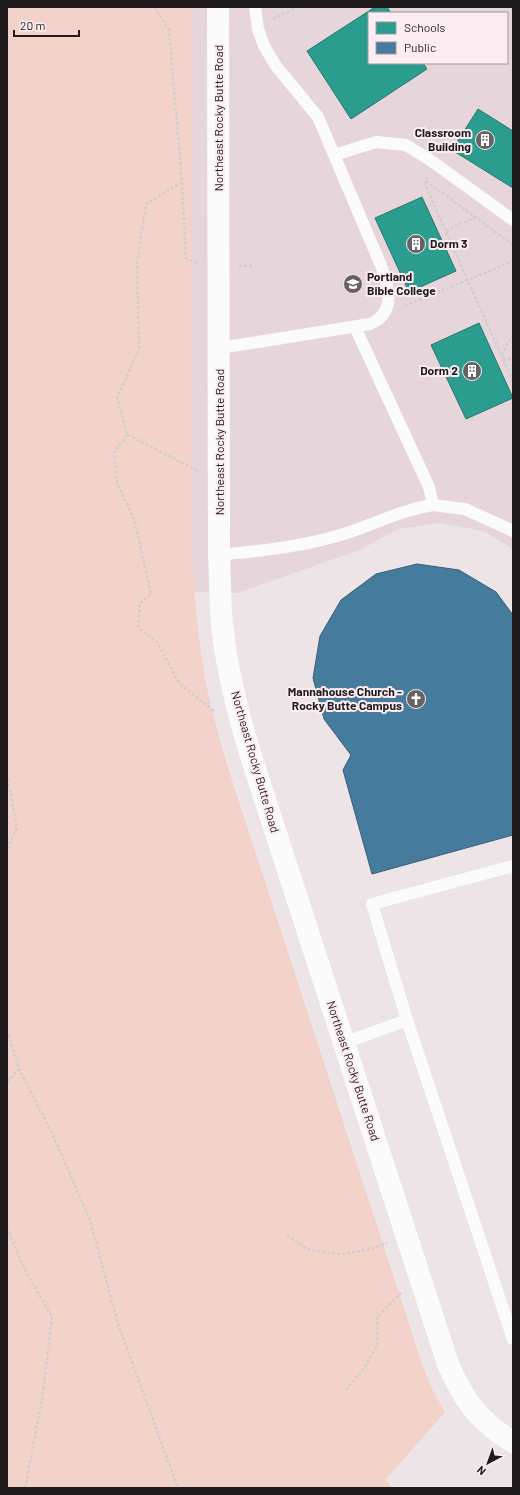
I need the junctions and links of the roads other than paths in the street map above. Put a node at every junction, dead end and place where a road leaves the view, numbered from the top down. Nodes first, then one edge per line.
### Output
1 (218, 7) edge
2 (255, 7) edge
3 (334, 155) junction
4 (513, 220) edge
5 (355, 327) junction
6 (220, 348) junction
7 (433, 505) junction
8 (513, 531) edge
9 (219, 555) junction
10 (513, 866) edge
11 (407, 1020) junction
12 (344, 1043) junction
13 (513, 1339) edge
14 (513, 1442) edge

1 - 6 street, Northeast Rocky Butte Road
2 - 3 lane
3 - 4 lane
3 - 5 lane
5 - 6 lane
5 - 7 lane
6 - 9 street, Northeast Rocky Butte Road
7 - 8 lane
7 - 9 lane
9 - 12 street, Northeast Rocky Butte Road
10 - 11 lane
11 - 12 lane
11 - 13 lane
12 - 14 street, Northeast Rocky Butte Road

